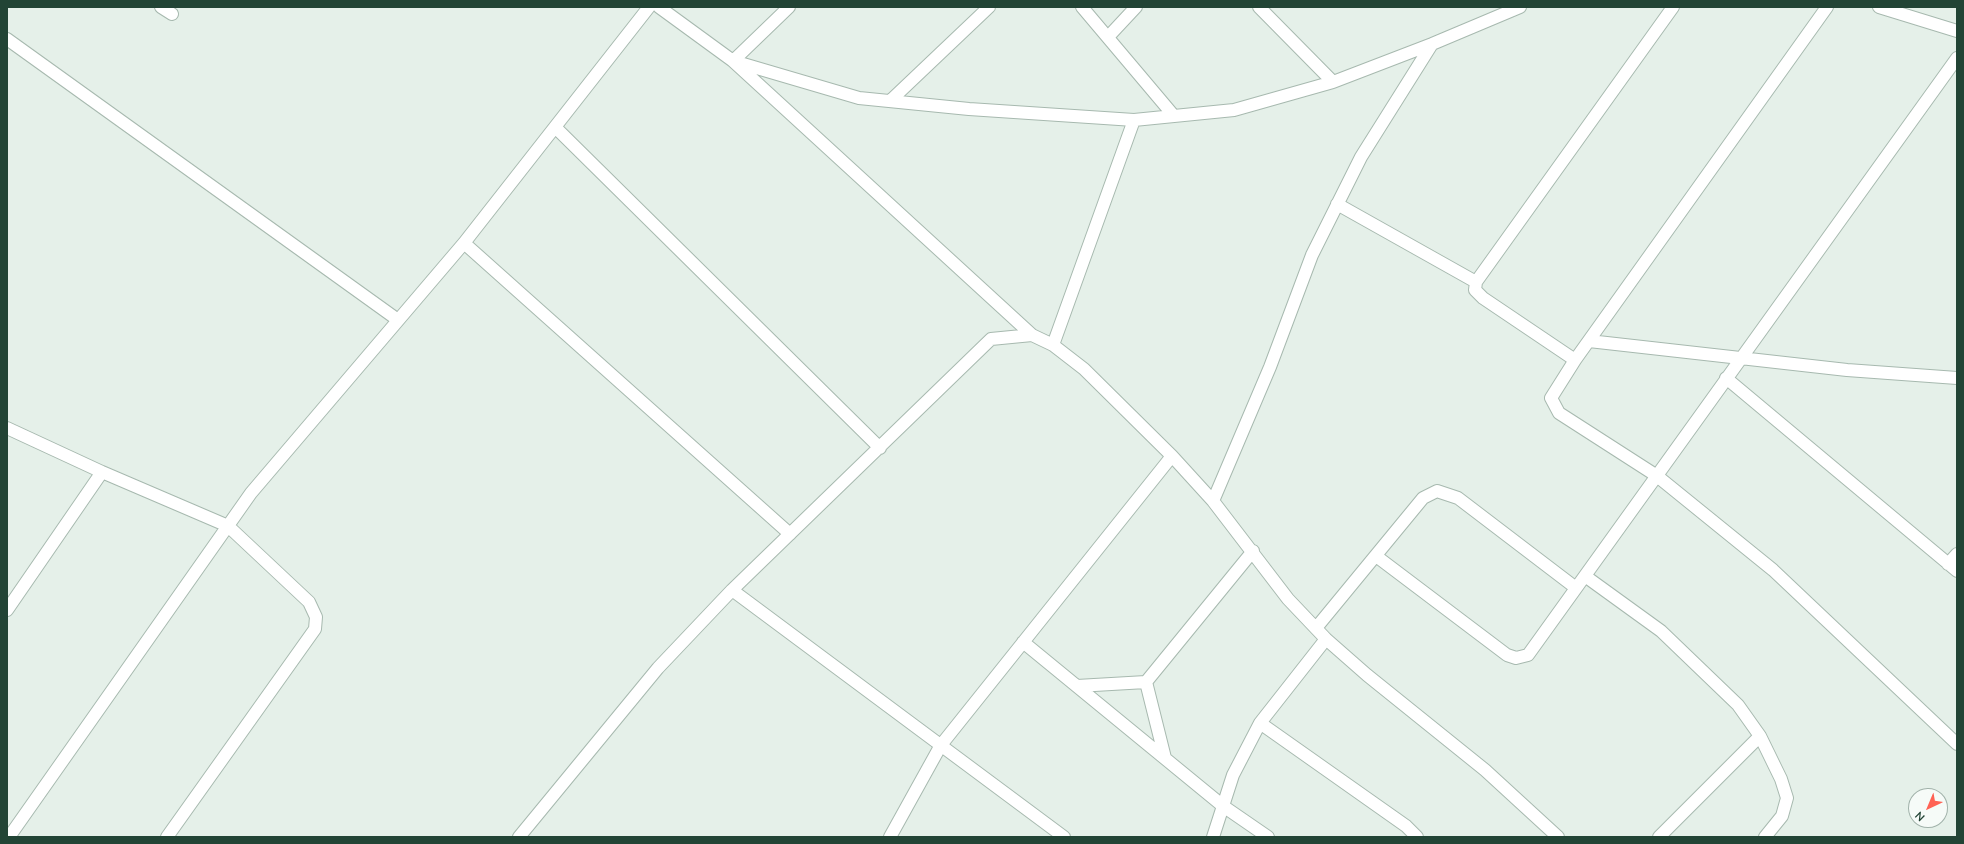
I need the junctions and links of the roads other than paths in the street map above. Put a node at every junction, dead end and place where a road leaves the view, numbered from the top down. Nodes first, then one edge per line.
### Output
1 (161, 7) edge
2 (649, 7) edge
3 (659, 7) edge
4 (789, 7) edge
5 (990, 7) edge
6 (1082, 7) edge
7 (1136, 7) edge
8 (1259, 7) edge
9 (1520, 7) edge
10 (1673, 7) edge
11 (1827, 7) edge
12 (1879, 7) edge
13 (172, 14) dead end
14 (1957, 31) edge
15 (1108, 37) junction
16 (7, 39) edge
17 (1432, 44) junction
18 (1957, 58) edge
19 (733, 61) junction
20 (1333, 82) junction
21 (890, 101) junction
22 (1174, 116) junction
23 (1134, 120) junction
24 (555, 127) junction
25 (1337, 204) junction
26 (464, 243) junction
27 (1476, 282) junction
28 (398, 320) junction
29 (1032, 335) junction
30 (1589, 341) junction
31 (1053, 345) junction
32 (1742, 357) junction
33 (1575, 360) junction
34 (1726, 378) junction
35 (1957, 378) edge
36 (7, 428) edge
37 (880, 448) junction
38 (1172, 456) junction
39 (102, 472) junction
40 (1657, 476) junction
41 (1213, 501) junction
42 (228, 526) junction
43 (790, 534) junction
44 (1253, 552) junction
45 (1957, 554) edge
46 (1376, 556) junction
47 (1953, 567) edge
48 (1585, 576) junction
49 (1576, 588) junction
50 (732, 590) junction
51 (7, 610) edge
52 (1316, 628) junction
53 (1326, 639) junction
54 (1023, 642) junction
55 (1146, 682) junction
56 (1077, 686) junction
57 (1260, 723) junction
58 (1760, 736) junction
59 (1957, 744) edge
60 (941, 745) junction
61 (1165, 758) junction
62 (1223, 806) junction
63 (9, 837) edge
64 (167, 837) edge
65 (519, 837) edge
66 (890, 837) edge
67 (1064, 837) edge
68 (1213, 837) edge
69 (1268, 837) edge
70 (1417, 837) edge
71 (1558, 837) edge
72 (1659, 837) edge
73 (1765, 837) edge

1 - 13 street
2 - 24 street
3 - 19 street
4 - 19 street
5 - 21 street
6 - 15 street
7 - 15 street
8 - 20 street
9 - 17 street
10 - 27 street
11 - 30 street
12 - 14 street
15 - 22 street
16 - 28 street
17 - 20 street
17 - 25 street
18 - 32 street
19 - 21 street
19 - 29 street
20 - 22 street
21 - 23 street
22 - 23 street
23 - 31 street
24 - 26 street
24 - 37 street
25 - 27 street
25 - 41 street
26 - 28 street
26 - 43 street
27 - 33 street
28 - 42 street
29 - 31 street
29 - 37 street
30 - 32 street
30 - 33 street
31 - 38 street
32 - 34 street
32 - 35 street
33 - 40 street
34 - 40 street
34 - 47 street
36 - 39 street
37 - 43 street
38 - 41 street
38 - 54 street
39 - 42 street
39 - 51 street
40 - 48 street
40 - 59 street
41 - 44 street
42 - 63 street
42 - 64 street
43 - 50 street
44 - 52 street
44 - 55 street
45 - 47 street
46 - 49 street
46 - 49 street
46 - 52 street
48 - 49 street
48 - 58 street
50 - 60 street
50 - 65 street
52 - 53 street
53 - 57 street
53 - 71 street
54 - 56 street
54 - 60 street
55 - 56 street
55 - 61 street
56 - 61 street
57 - 62 street
57 - 70 street
58 - 72 street
58 - 73 street
60 - 66 street
60 - 67 street
61 - 62 street
62 - 68 street
62 - 69 street

